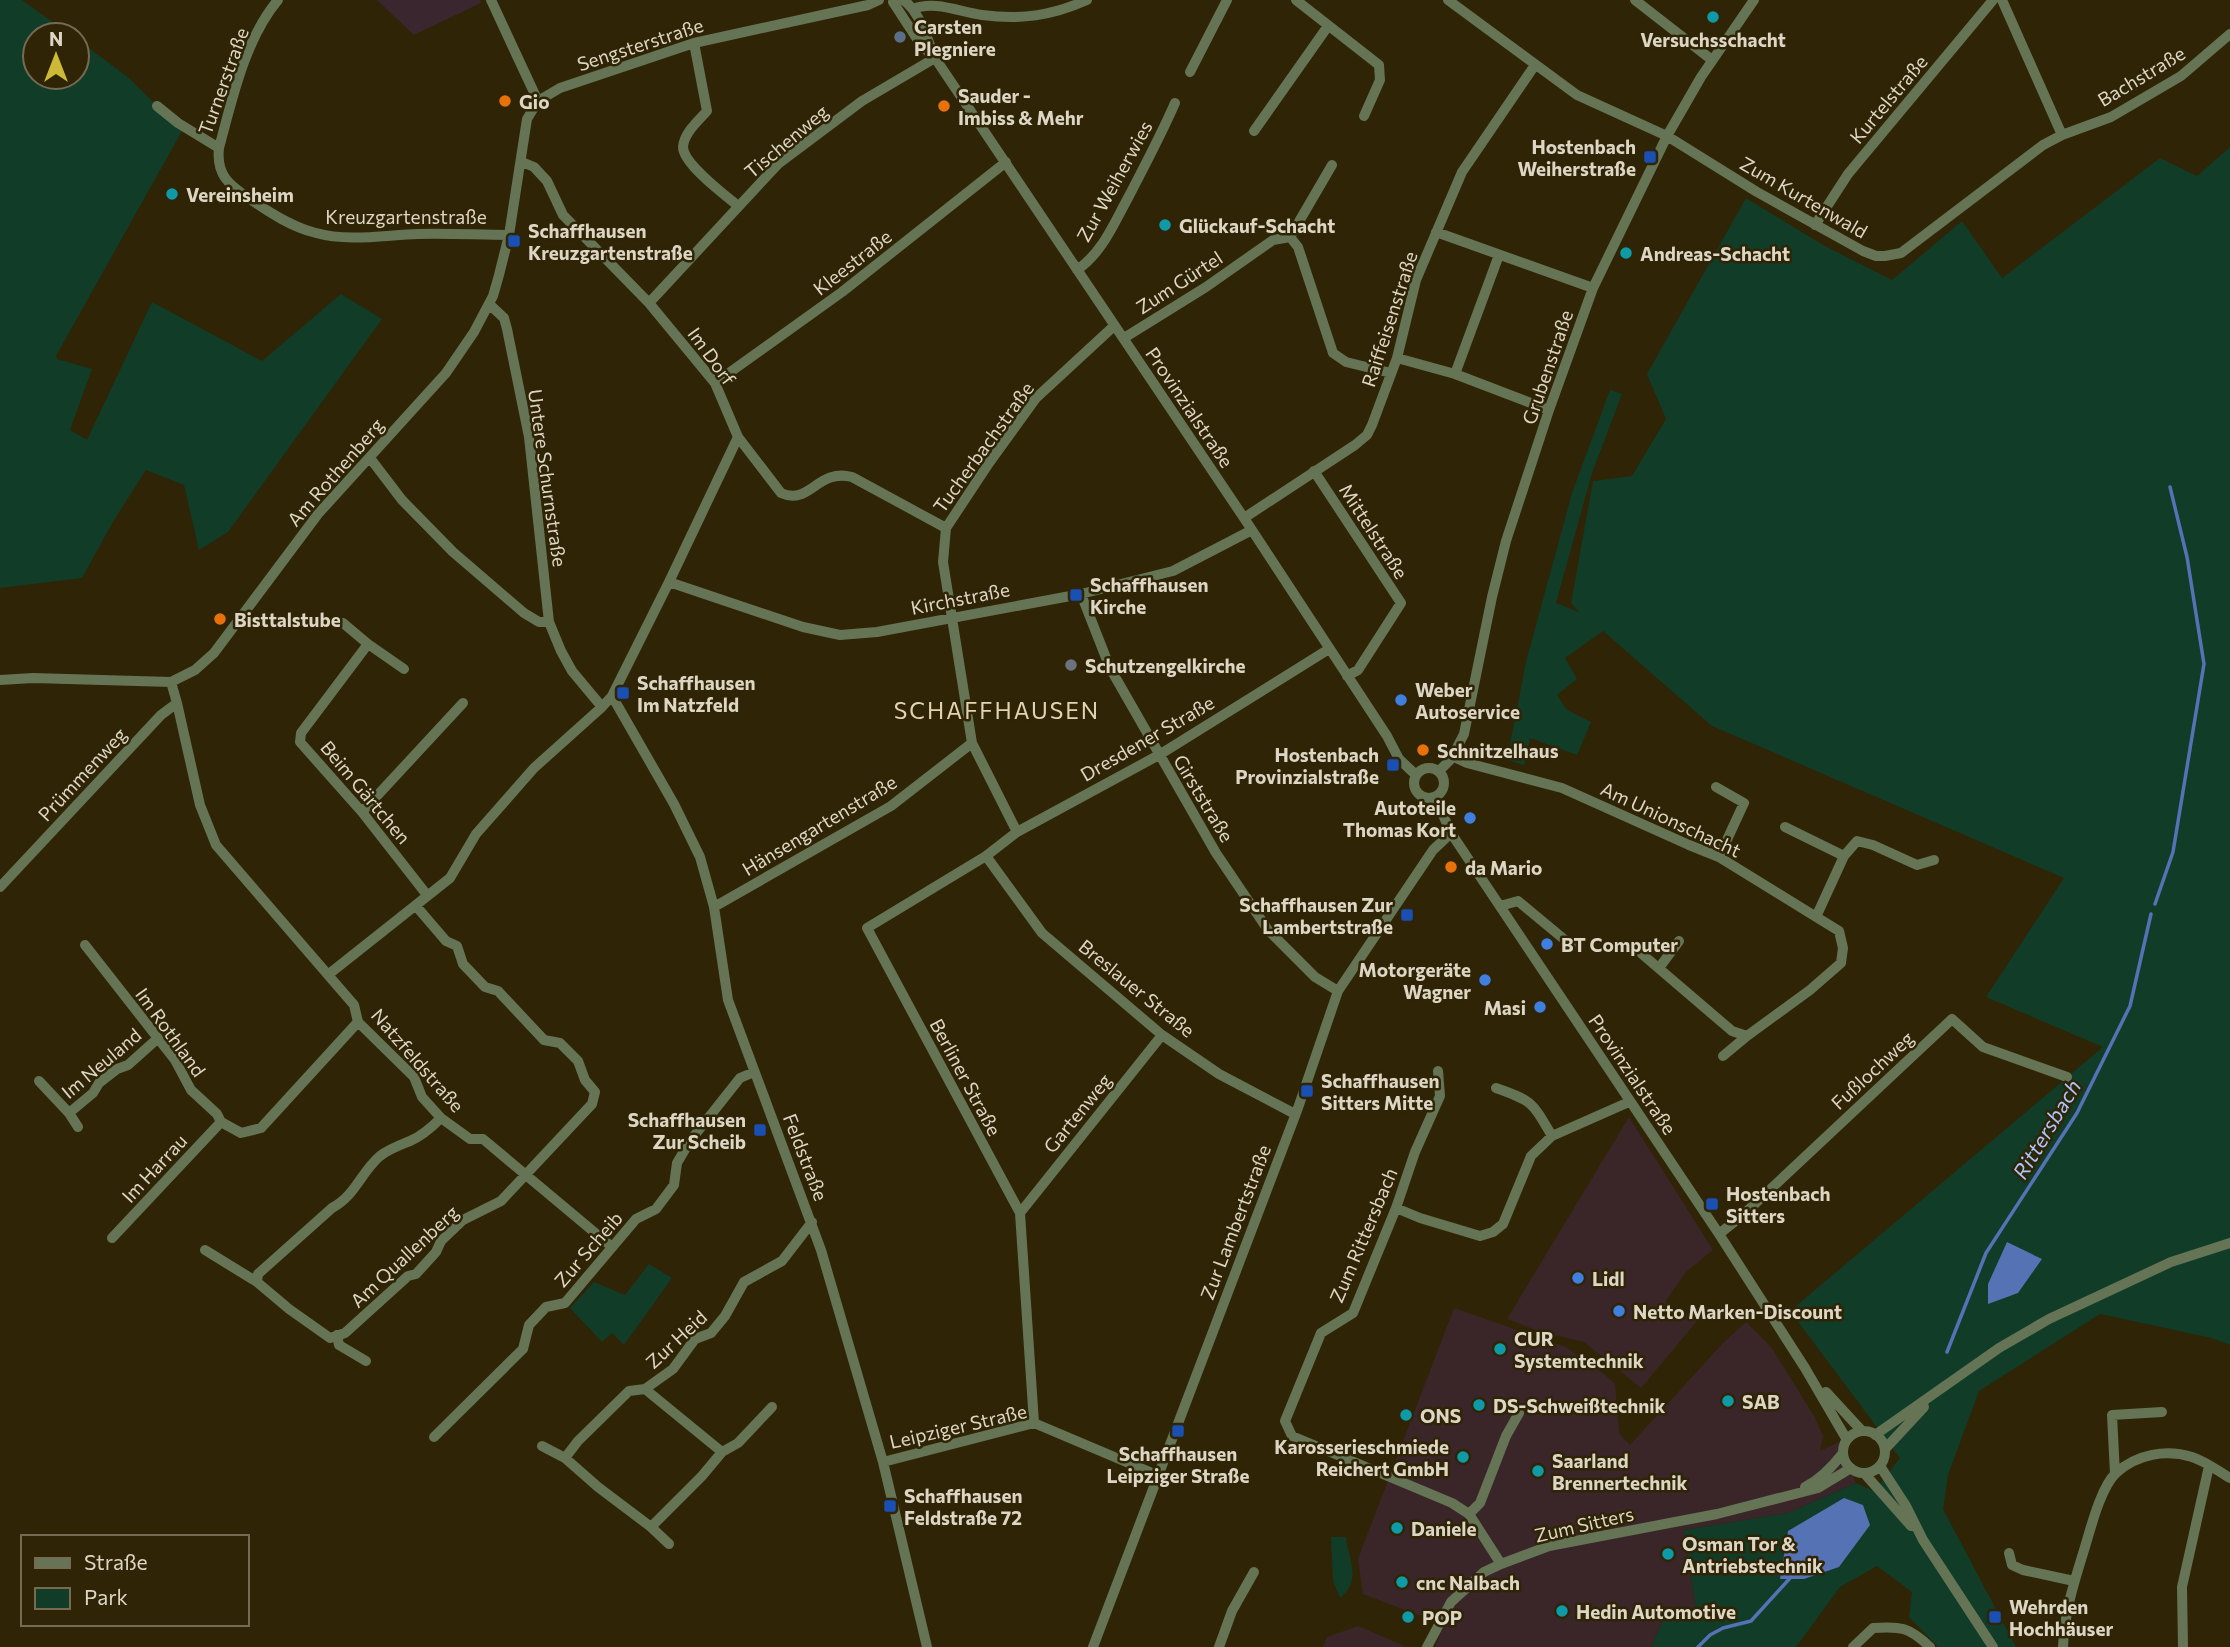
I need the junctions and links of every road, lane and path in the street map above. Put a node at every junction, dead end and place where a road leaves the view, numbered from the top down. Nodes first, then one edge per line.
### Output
1 (278, 0) edge
2 (491, 0) edge
3 (880, 0) edge
4 (1087, 0) edge
5 (1227, 0) edge
6 (1296, 0) edge
7 (1448, 0) edge
8 (1635, 0) edge
9 (1754, 0) edge
10 (1993, 0) edge
11 (2002, 0) edge
12 (897, 1) edge
13 (913, 9) junction
14 (1328, 26) junction
15 (2230, 34) edge
16 (694, 43) junction
17 (935, 58) junction
18 (1712, 60) junction
19 (1535, 65) junction
20 (1190, 72) dead end
21 (538, 101) junction
22 (1175, 103) dead end
23 (157, 106) dead end
24 (1364, 116) dead end
25 (1254, 131) dead end
26 (2062, 135) junction
27 (1667, 136) junction
28 (219, 148) junction
29 (522, 162) junction
30 (1006, 162) junction
31 (1332, 165) dead end
32 (738, 206) junction
33 (1815, 225) junction
34 (1436, 232) junction
35 (509, 235) junction
36 (1290, 237) junction
37 (1499, 255) junction
38 (1077, 270) junction
39 (1593, 288) junction
40 (649, 303) junction
41 (489, 304) junction
42 (1114, 326) junction
43 (1124, 338) junction
44 (1397, 358) junction
45 (1391, 373) junction
46 (1455, 374) junction
47 (715, 383) junction
48 (1549, 410) junction
49 (738, 436) junction
50 (370, 458) junction
51 (1314, 471) junction
52 (1244, 518) junction
53 (946, 528) junction
54 (1252, 530) junction
55 (669, 582) junction
56 (1081, 594) junction
57 (951, 617) junction
58 (549, 622) junction
59 (343, 623) dead end
60 (368, 644) junction
61 (1329, 649) junction
62 (404, 669) dead end
63 (1347, 676) junction
64 (0, 680) edge
65 (171, 682) junction
66 (612, 696) junction
67 (177, 704) junction
68 (463, 704) dead end
69 (602, 708) junction
70 (972, 743) junction
71 (1158, 755) junction
72 (1452, 756) junction
73 (1439, 771) junction
74 (1416, 775) junction
75 (1716, 787) dead end
76 (1435, 797) junction
77 (362, 812) junction
78 (1786, 827) dead end
79 (1017, 832) junction
80 (1451, 833) junction
81 (986, 856) junction
82 (1719, 856) junction
83 (1844, 856) junction
84 (1934, 860) dead end
85 (0, 887) edge
86 (427, 895) junction
87 (416, 906) junction
88 (1500, 906) junction
89 (714, 908) junction
90 (1816, 917) junction
91 (1679, 941) dead end
92 (85, 945) dead end
93 (1571, 945) dead end
94 (1642, 954) dead end
95 (1659, 968) junction
96 (329, 974) junction
97 (1338, 991) junction
98 (358, 1023) junction
99 (1162, 1034) junction
100 (1747, 1036) junction
101 (157, 1039) junction
102 (1723, 1056) dead end
103 (1438, 1071) dead end
104 (754, 1072) junction
105 (2067, 1077) dead end
106 (39, 1081) dead end
107 (1496, 1088) dead end
108 (1629, 1102) junction
109 (69, 1113) junction
110 (1295, 1114) junction
111 (441, 1118) junction
112 (221, 1122) junction
113 (78, 1127) dead end
114 (1552, 1136) junction
115 (526, 1176) junction
116 (1396, 1208) junction
117 (1020, 1213) junction
118 (812, 1222) junction
119 (1719, 1234) junction
120 (112, 1238) dead end
121 (2230, 1243) edge
122 (612, 1247) junction
123 (205, 1250) dead end
124 (257, 1282) junction
125 (337, 1335) junction
126 (366, 1360) dead end
127 (1805, 1368) junction
128 (1943, 1388) junction
129 (645, 1389) junction
130 (772, 1407) dead end
131 (2162, 1412) dead end
132 (1519, 1413) dead end
133 (1034, 1423) junction
134 (1862, 1432) junction
135 (1875, 1434) junction
136 (434, 1437) dead end
137 (1847, 1440) junction
138 (542, 1446) dead end
139 (1885, 1449) junction
140 (722, 1452) junction
141 (1843, 1453) junction
142 (565, 1458) junction
143 (883, 1462) junction
144 (1880, 1466) junction
145 (2209, 1466) junction
146 (1851, 1468) junction
147 (1864, 1473) junction
148 (2115, 1474) junction
149 (1157, 1475) junction
150 (2230, 1478) edge
151 (1787, 1496) junction
152 (1469, 1514) junction
153 (651, 1527) junction
154 (1923, 1540) junction
155 (669, 1544) dead end
156 (2009, 1553) dead end
157 (1501, 1564) junction
158 (1254, 1572) dead end
159 (2074, 1581) junction
160 (927, 1647) edge
161 (1093, 1647) edge
162 (1219, 1647) edge
163 (1427, 1647) edge
164 (1853, 1647) edge
165 (1930, 1647) edge
166 (1993, 1647) edge
167 (2063, 1647) edge
168 (2183, 1647) edge

1 - 28 street, Turnerstraße
2 - 21 street
3 - 12 street
3 - 16 street, Sengsterstraße
4 - 13 street
5 - 20 street
6 - 14 street
7 - 19 street, Zum Kurtenwald
8 - 18 street
9 - 18 street, Grubenstraße
10 - 33 street, Kurtelstraße
11 - 26 street
12 - 13 street, Provinzialstraße
12 - 17 street, Provinzialstraße
13 - 17 street, Provinzialstraße
14 - 24 street
14 - 25 street
15 - 26 street, Bachstraße
16 - 21 street, Sengsterstraße
16 - 32 street
17 - 30 street, Provinzialstraße
17 - 32 street, Tischenweg
18 - 27 street, Grubenstraße
19 - 27 street, Zum Kurtenwald
19 - 34 street, Raiffeisenstraße
21 - 29 street, Am Rothenberg
22 - 38 street, Zur Weiherwies
23 - 28 street, Turnerstraße
26 - 33 street, Zum Kurtenwald
27 - 33 street, Zum Kurtenwald
27 - 39 street, Grubenstraße
28 - 35 street, Kreuzgartenstraße
29 - 35 street, Am Rothenberg
29 - 40 street, Im Dorf
30 - 38 street, Provinzialstraße
30 - 47 street, Kleestraße
31 - 36 street
32 - 40 street, Tischenweg
34 - 37 street
34 - 44 street, Raiffeisenstraße
35 - 41 street, Am Rothenberg
36 - 43 street, Zum Gürtel
36 - 45 street
37 - 39 street
37 - 46 street
38 - 42 street, Provinzialstraße
39 - 48 street, Grubenstraße
40 - 47 street, Im Dorf
41 - 50 street, Am Rothenberg
41 - 58 street, Untere Schurnstraße
42 - 43 street, Provinzialstraße
42 - 53 street, Tucherbachstraße
43 - 52 street, Provinzialstraße
44 - 45 street, Raiffeisenstraße
44 - 46 street
45 - 51 street, Raiffeisenstraße
46 - 48 street
47 - 49 street, Im Dorf
48 - 72 street, Grubenstraße
49 - 53 street, Tucherbachstraße
49 - 55 street
50 - 58 street
50 - 65 street, Am Rothenberg
51 - 52 street
51 - 63 street, Mittelstraße
52 - 54 street, Provinzialstraße
53 - 57 street
54 - 56 street, Kirchstraße
54 - 61 street, Provinzialstraße
55 - 57 street, Kirchstraße
55 - 66 street
56 - 57 street, Kirchstraße
56 - 71 street, Girststraße
57 - 70 street
58 - 69 street, Untere Schurnstraße
59 - 60 street
60 - 62 street
60 - 77 street, Beim Gärtchen
61 - 63 street, Provinzialstraße
61 - 71 street, Dresdener Straße
63 - 74 street, Provinzialstraße
64 - 65 street
65 - 67 street
66 - 69 street
66 - 89 street, Feldstraße
67 - 85 street, Prümmenweg
67 - 96 street, Natzfeldstraße
68 - 77 street
69 - 86 street
70 - 79 street
70 - 89 street, Hänsengartenstraße
71 - 79 street, Dresdener Straße
71 - 97 street, Girststraße
72 - 73 street, Grubenstraße
72 - 82 street, Am Unionschacht
73 - 74 street
73 - 76 street
74 - 76 street
75 - 82 street
76 - 80 street, Provinzialstraße
77 - 86 street, Beim Gärtchen
78 - 83 street
79 - 81 street, Berliner Straße
80 - 88 street, Provinzialstraße
80 - 97 street, Zur Lambertstraße
81 - 99 street, Breslauer Straße
81 - 117 street, Berliner Straße
82 - 90 street, Am Unionschacht
83 - 84 street
83 - 90 street
86 - 87 street
87 - 96 street
87 - 115 street, Am Quallenberg
88 - 93 street
88 - 108 street, Provinzialstraße
89 - 104 street, Feldstraße
90 - 100 street, Am Unionschacht
91 - 95 street
92 - 101 street, Im Rothland
94 - 95 street
95 - 100 street
96 - 98 street, Natzfeldstraße
97 - 110 street, Zur Lambertstraße
98 - 111 street, Natzfeldstraße
98 - 112 street
99 - 110 street, Breslauer Straße
99 - 117 street, Gartenweg
100 - 102 street, Am Unionschacht
101 - 109 street, Im Neuland
101 - 112 street, Im Rothland
103 - 116 street, Zum Rittersbach
104 - 118 street, Feldstraße
104 - 122 street, Zur Scheib
105 - 119 street, Fußlochweg
106 - 109 street, Im Neuland
107 - 114 street
108 - 114 street
108 - 119 street, Provinzialstraße
109 - 113 street, Im Neuland
110 - 149 street, Zur Lambertstraße
111 - 115 street, Natzfeldstraße
111 - 124 street
112 - 120 street, Im Harrau
114 - 116 street
115 - 122 street, Natzfeldstraße
115 - 125 street, Am Quallenberg
116 - 152 street, Zum Rittersbach
117 - 133 street, Berliner Straße
118 - 129 street, Zur Heid
118 - 143 street, Feldstraße
119 - 127 street, Provinzialstraße
121 - 128 street
122 - 136 street, Zur Scheib
123 - 124 street
124 - 125 street
125 - 126 street
127 - 134 street, Provinzialstraße
127 - 137 street, Provinzialstraße
128 - 135 street
128 - 139 street
129 - 140 street, Zur Heid
129 - 142 street, Zur Heid
130 - 140 street
131 - 148 street
132 - 152 street
133 - 143 street, Leipziger Straße
133 - 149 street, Leipziger Straße
134 - 135 street
134 - 137 street
135 - 139 street
137 - 141 street
138 - 142 street
139 - 144 street
140 - 153 street
141 - 146 street
141 - 151 street, Zum Sitters
142 - 153 street
143 - 160 street, Feldstraße
144 - 147 street
144 - 154 street
145 - 148 street
145 - 150 street
145 - 168 street
146 - 147 street
146 - 151 street, Zum Sitters
147 - 154 street
148 - 159 street
149 - 161 street, Zur Lambertstraße
151 - 157 street, Zum Sitters
152 - 157 street, Zum Rittersbach
153 - 155 street
154 - 166 street
156 - 159 street
157 - 163 street, Zum Sitters
158 - 162 street
159 - 167 street
164 - 165 street

